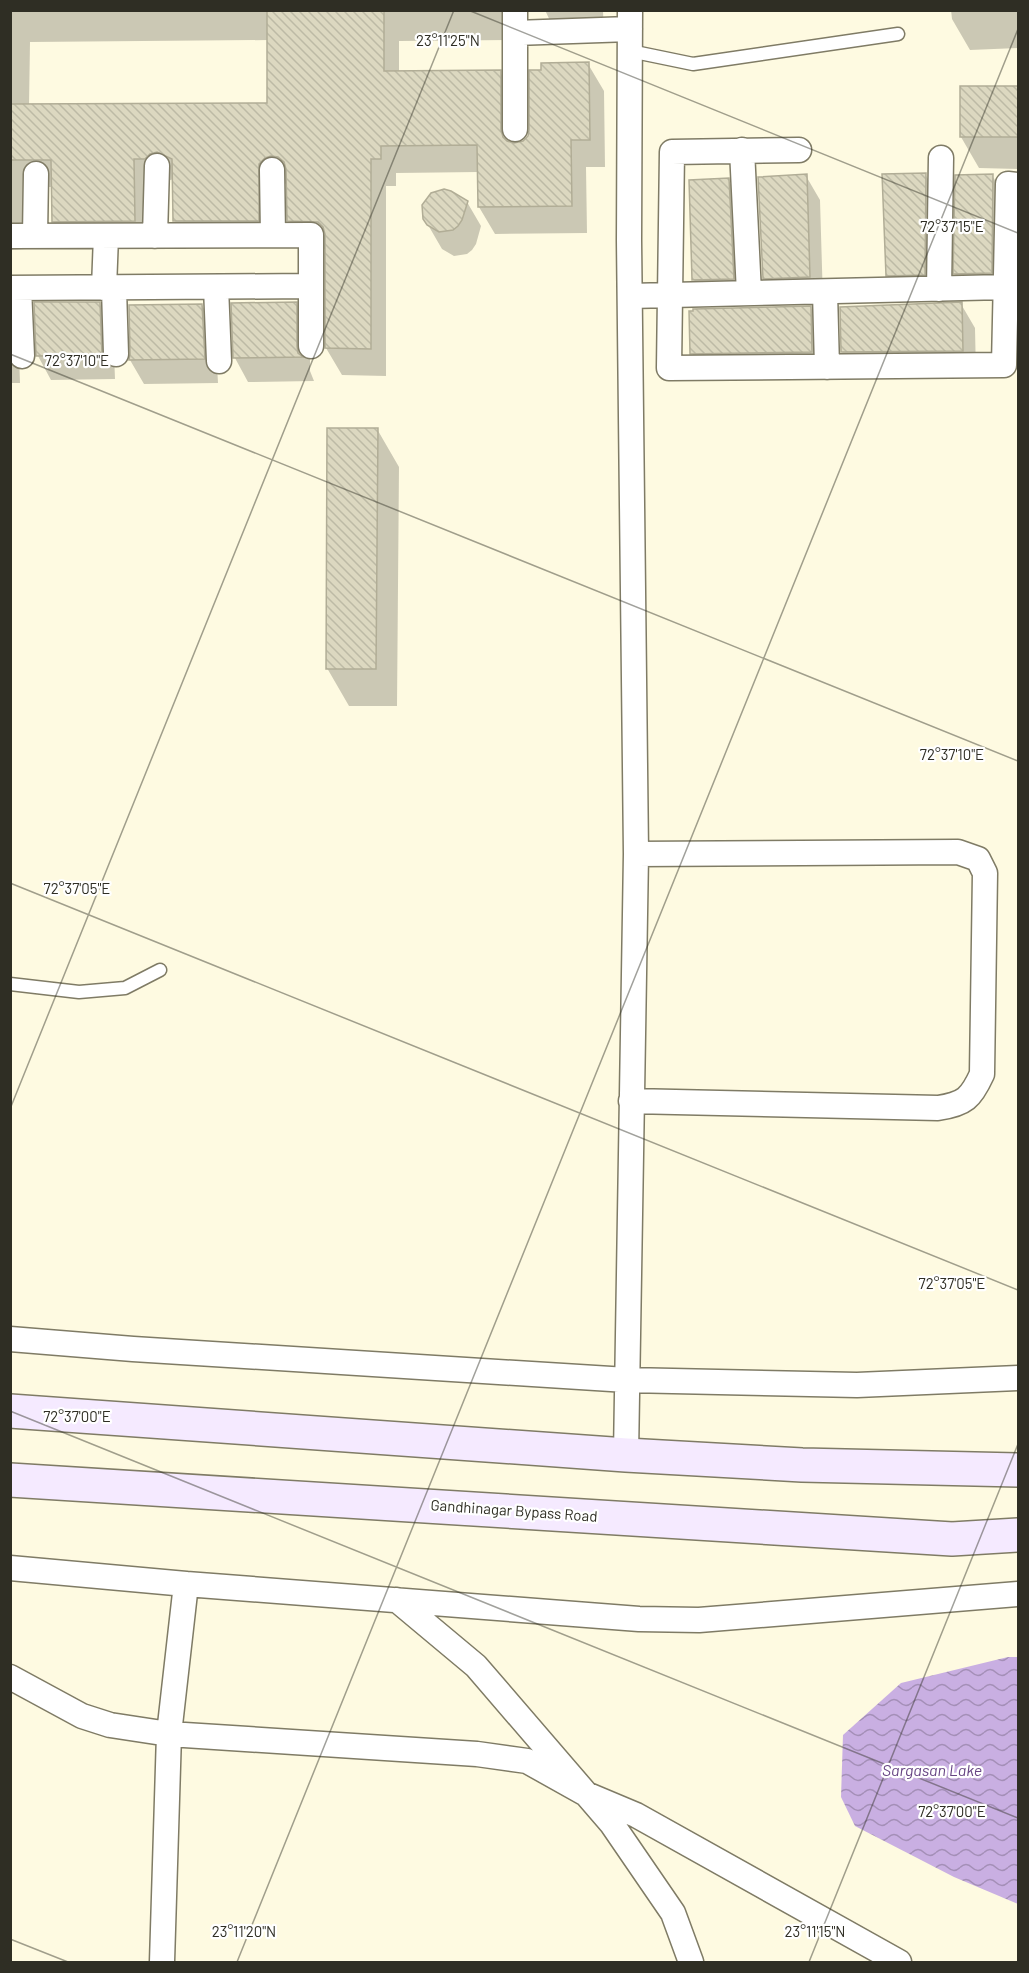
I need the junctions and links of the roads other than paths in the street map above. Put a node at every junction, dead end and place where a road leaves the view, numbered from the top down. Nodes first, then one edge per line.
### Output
1 (515, 22) edge
2 (630, 30) edge
3 (898, 34) dead end
4 (515, 129) dead end
5 (742, 150) junction
6 (799, 150) dead end
7 (940, 158) dead end
8 (157, 166) dead end
9 (272, 170) dead end
10 (36, 174) dead end
11 (1018, 184) edge
12 (273, 235) junction
13 (10, 236) edge
14 (35, 236) junction
15 (106, 236) junction
16 (155, 236) junction
17 (311, 286) junction
18 (216, 287) junction
19 (1005, 287) junction
20 (15, 288) edge
21 (109, 288) junction
22 (939, 289) junction
23 (825, 292) junction
24 (749, 293) junction
25 (630, 296) junction
26 (671, 296) junction
27 (311, 346) dead end
28 (116, 354) dead end
29 (22, 356) dead end
30 (219, 361) dead end
31 (827, 367) junction
32 (636, 854) junction
33 (160, 970) dead end
34 (10, 984) edge
35 (631, 1101) junction
36 (10, 1339) edge
37 (1018, 1378) edge
38 (627, 1380) junction
39 (10, 1411) edge
40 (626, 1455) junction
41 (1018, 1470) edge
42 (10, 1480) edge
43 (1018, 1535) edge
44 (10, 1568) edge
45 (186, 1584) junction
46 (1018, 1594) edge
47 (397, 1600) junction
48 (10, 1677) edge
49 (169, 1734) junction
50 (586, 1794) junction
51 (868, 1953) edge
52 (162, 1962) edge
53 (691, 1962) edge
54 (899, 1962) edge

1 - 2 street
1 - 4 street
2 - 3 lane
2 - 25 street
5 - 6 street
5 - 24 street
5 - 26 street
7 - 22 street
8 - 16 street
9 - 12 street
10 - 14 street
11 - 19 street
12 - 16 street
12 - 17 street
13 - 14 street
14 - 15 street
15 - 16 street
15 - 21 street
17 - 18 street
17 - 27 street
18 - 21 street
18 - 30 street
19 - 22 street
19 - 31 street
20 - 21 street
20 - 29 street
21 - 28 street
22 - 23 street
23 - 24 street
23 - 31 street
24 - 26 street
25 - 26 street
25 - 32 street
26 - 31 street
32 - 35 street
32 - 35 street
33 - 34 lane
35 - 38 street
36 - 38 street
37 - 38 street
38 - 40 street
39 - 40 main road
40 - 41 main road
42 - 43 main road, Gandhinagar Bypass Road
44 - 45 street
45 - 47 street
45 - 49 street
46 - 47 street
47 - 50 street
48 - 49 street
49 - 50 street
49 - 52 street
50 - 51 street
50 - 53 street
51 - 54 street

